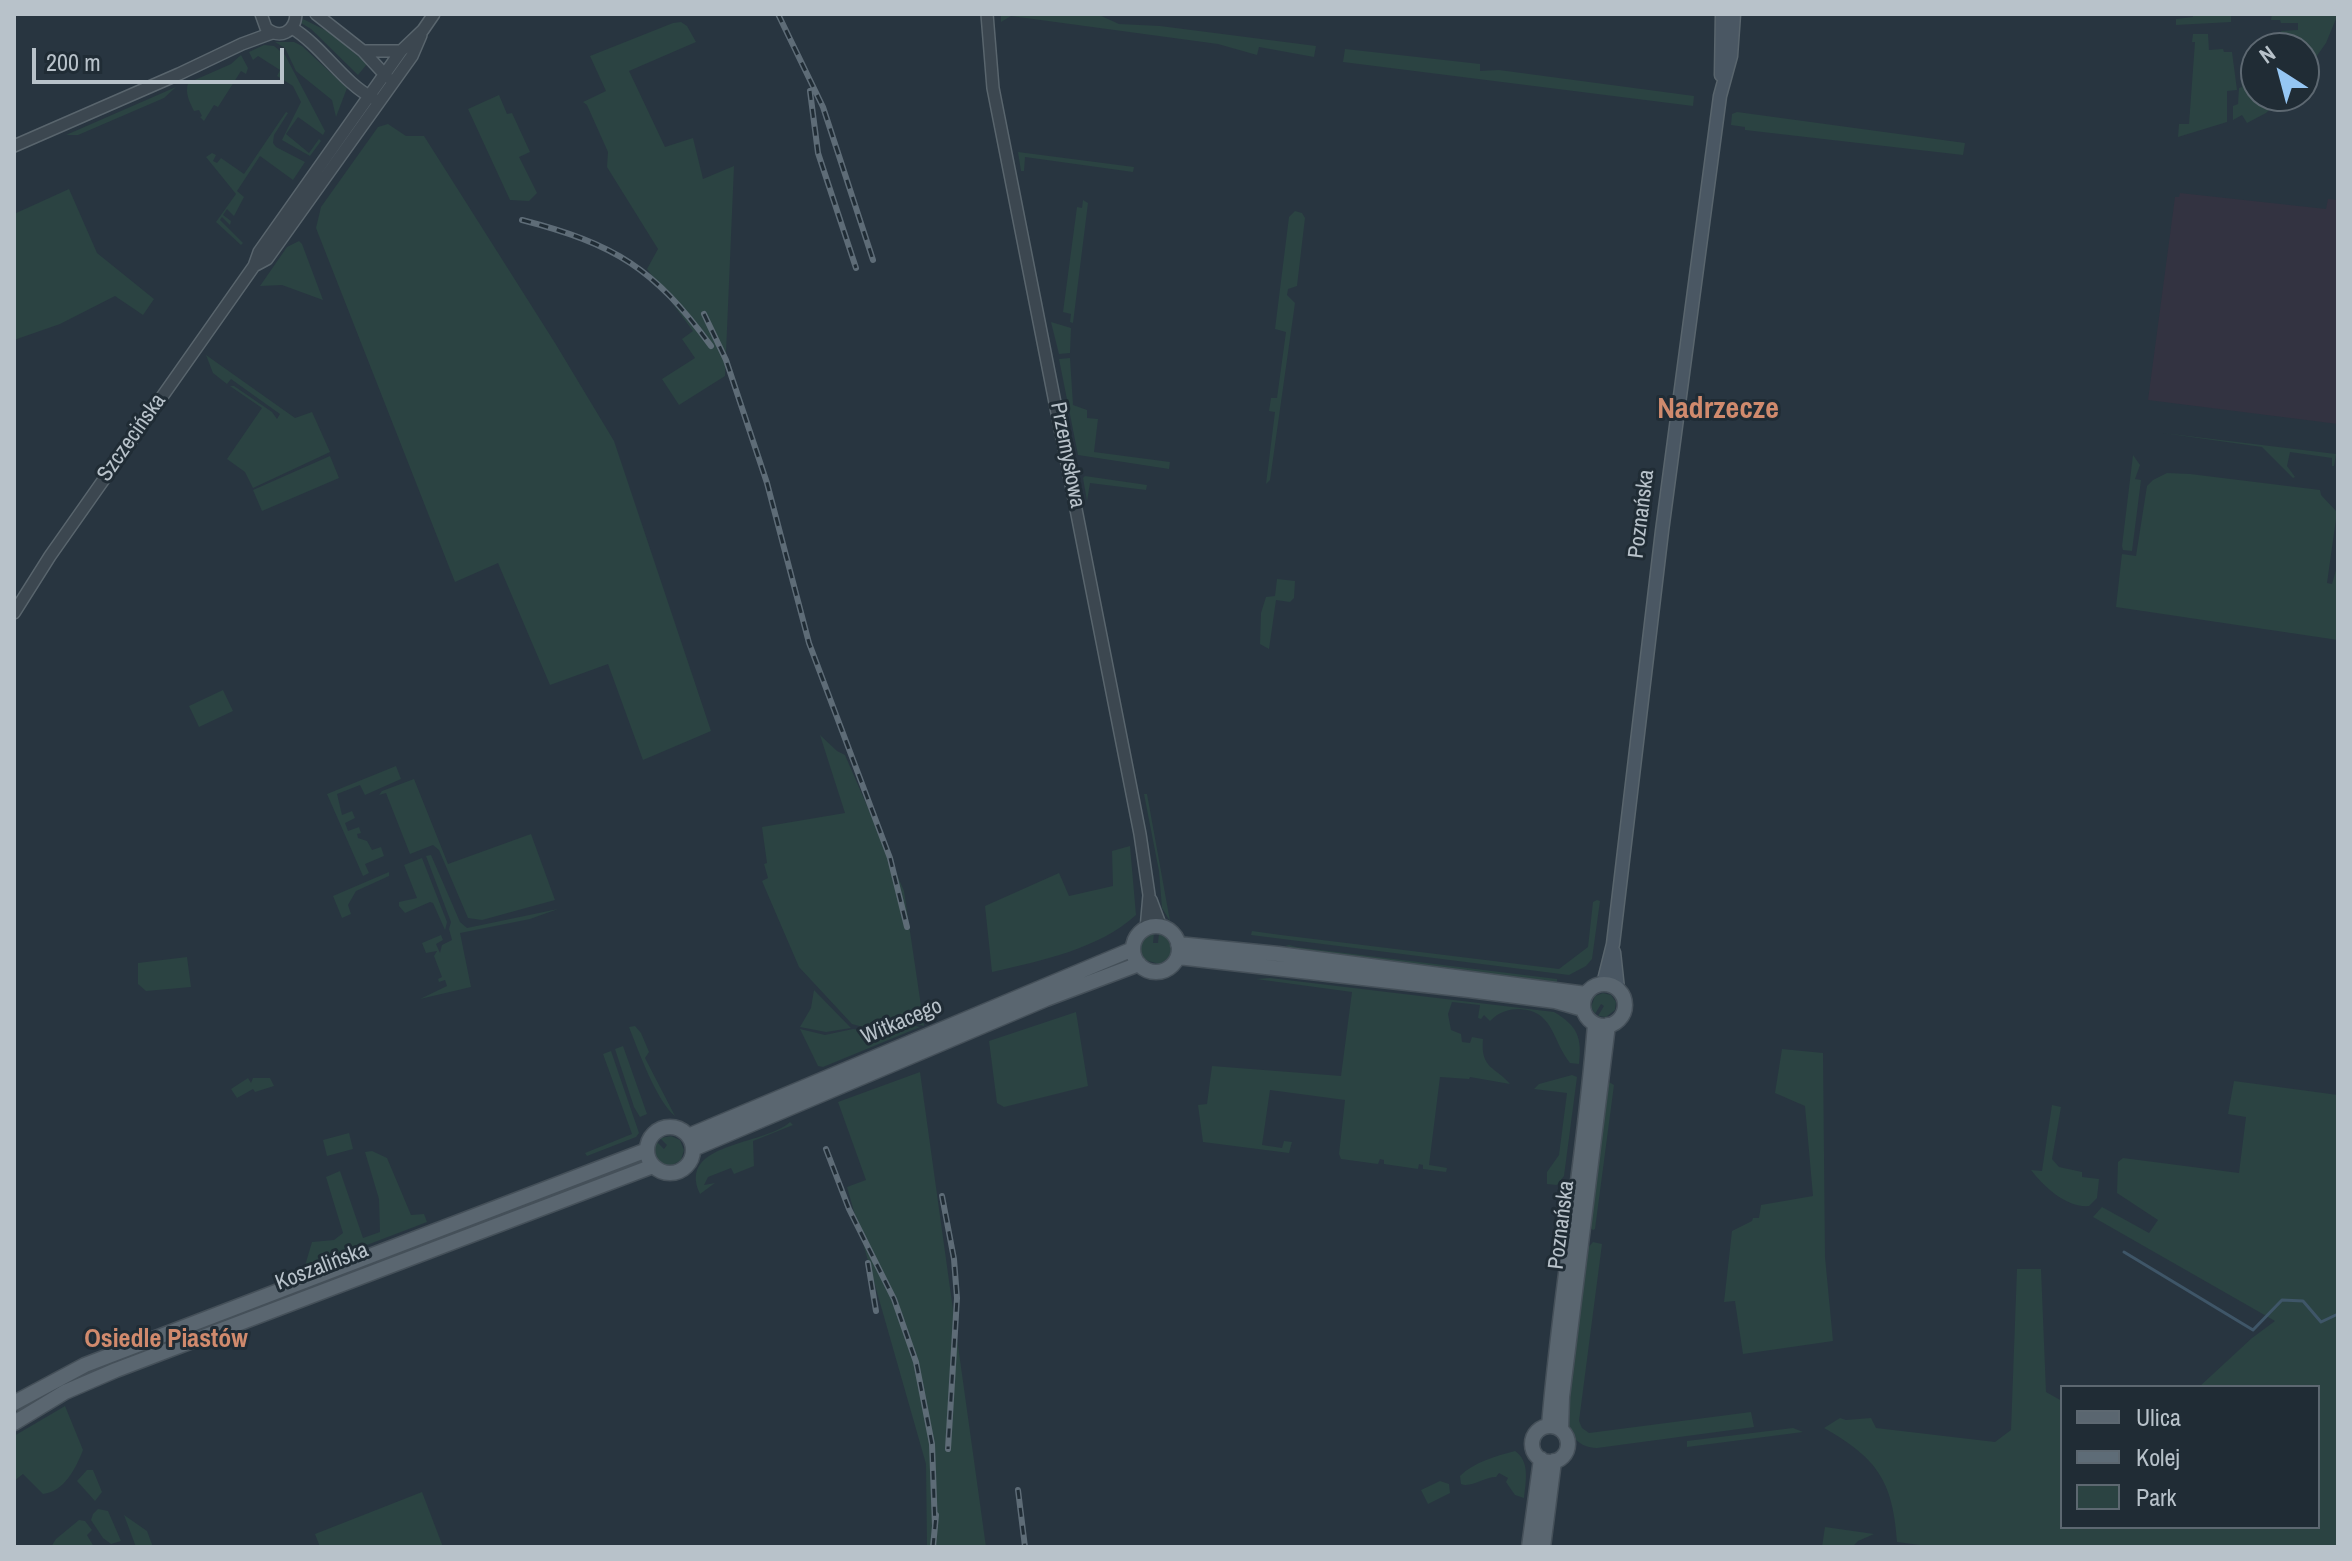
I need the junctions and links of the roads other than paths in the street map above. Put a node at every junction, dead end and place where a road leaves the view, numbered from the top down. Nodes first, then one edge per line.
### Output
1 (297, 14) edge
2 (316, 14) edge
3 (434, 14) edge
4 (987, 14) edge
5 (1722, 14) edge
6 (1734, 14) edge
7 (262, 18) edge
8 (328, 23) junction
9 (292, 28) junction
10 (423, 30) junction
11 (272, 33) junction
12 (242, 44) junction
13 (363, 51) junction
14 (401, 51) junction
15 (388, 78) junction
16 (1721, 90) junction
17 (375, 98) junction
18 (14, 146) edge
19 (14, 613) edge
20 (1149, 895) junction
21 (1161, 927) junction
22 (1146, 929) junction
23 (1613, 944) junction
24 (1133, 949) junction
25 (1178, 951) junction
26 (1139, 964) junction
27 (1603, 984) junction
28 (1618, 989) junction
29 (1584, 1002) junction
30 (987, 1017) junction
31 (1602, 1025) junction
32 (690, 1142) junction
33 (647, 1150) junction
34 (653, 1166) junction
35 (14, 1403) edge
36 (14, 1423) edge
37 (1555, 1428) junction
38 (1547, 1460) junction
39 (1529, 1547) edge
40 (1543, 1547) edge

1 - 8 street
1 - 9 street
2 - 8 street
3 - 10 street, Szczecińska
4 - 20 street, Przemysłowa
5 - 16 main road
6 - 16 main road
7 - 11 street
7 - 12 street
8 - 13 street
9 - 11 street
9 - 17 street
10 - 14 street, Szczecińska
10 - 15 street, Szczecińska
11 - 12 street
12 - 18 street
13 - 14 street
13 - 15 street
14 - 15 street, Szczecińska
15 - 17 street, Szczecińska
16 - 23 main road, Poznańska
17 - 19 street, Szczecińska
20 - 21 street, Przemysłowa
20 - 22 street, Przemysłowa
21 - 22 main road
21 - 25 main road
22 - 24 main road
23 - 27 main road, Poznańska
23 - 28 main road, Poznańska
24 - 26 main road
24 - 30 main road, Witkacego
25 - 26 main road
25 - 29 main road
26 - 30 main road, Witkacego
27 - 28 main road
27 - 29 main road
28 - 31 main road
29 - 31 main road
30 - 32 main road, Witkacego
31 - 37 main road, Poznańska
32 - 33 main road
32 - 34 main road
33 - 34 main road
33 - 35 main road, Koszalińska
34 - 36 main road, Koszalińska
37 - 38 main road
37 - 38 main road
38 - 39 main road
38 - 40 main road

